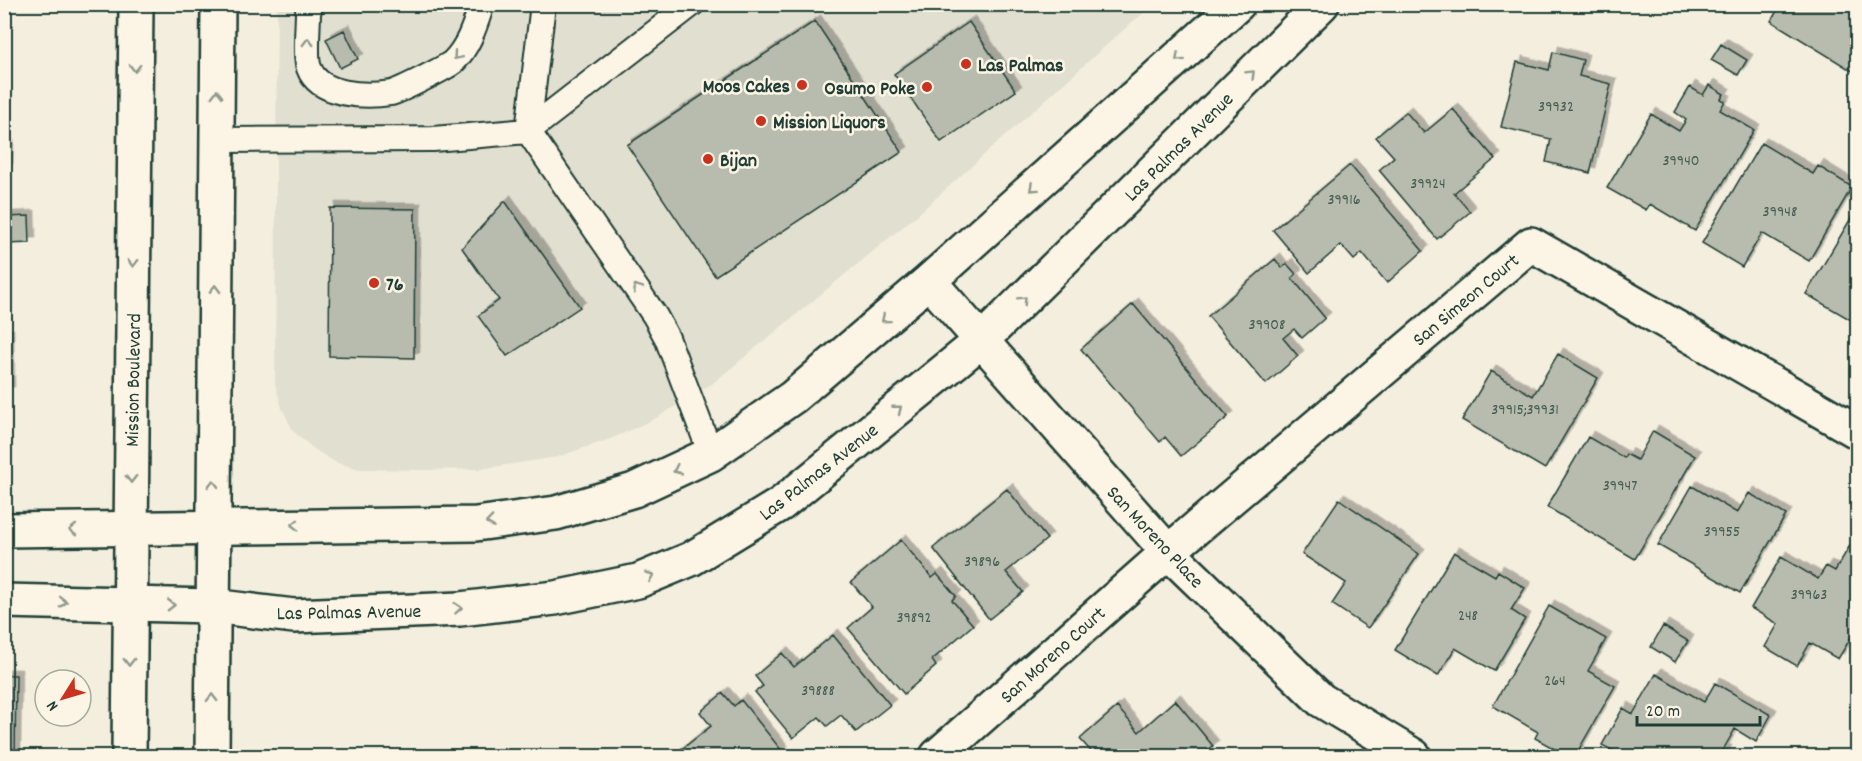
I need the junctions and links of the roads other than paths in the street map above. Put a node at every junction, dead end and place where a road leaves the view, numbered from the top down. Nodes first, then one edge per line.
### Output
1 (136, 4) edge
2 (218, 4) edge
3 (310, 4) edge
4 (482, 4) edge
5 (543, 4) edge
6 (692, 4) edge
7 (1238, 4) edge
8 (1322, 4) edge
9 (528, 131) junction
10 (216, 140) junction
11 (929, 281) junction
12 (981, 341) junction
13 (1857, 432) edge
14 (711, 454) junction
15 (212, 527) junction
16 (131, 529) junction
17 (4, 531) edge
18 (1168, 552) junction
19 (4, 601) edge
20 (130, 604) junction
21 (212, 606) junction
22 (129, 756) edge
23 (212, 756) edge
24 (937, 756) edge
25 (1414, 756) edge

1 -> 16 street, Mission Boulevard
10 -> 2 street
4 -> 3 lane
5 - 9 lane
6 - 9 lane
7 -> 11 street
12 -> 8 street, Las Palmas Avenue
9 - 10 lane
14 -> 9 lane
15 -> 10 street
11 - 12 street, San Moreno Place
11 -> 14 street
12 - 18 street, San Moreno Place
21 -> 12 street, Las Palmas Avenue
13 - 18 street, San Simeon Court
14 -> 15 street
15 - 16 street
15 - 21 street
16 -> 17 street
16 - 20 street, Mission Boulevard
18 - 24 street, San Moreno Court
18 - 25 street, San Moreno Place
19 -> 20 street, Las Palmas Avenue
20 -> 21 street, Las Palmas Avenue
20 -> 22 street, Mission Boulevard
23 -> 21 street

